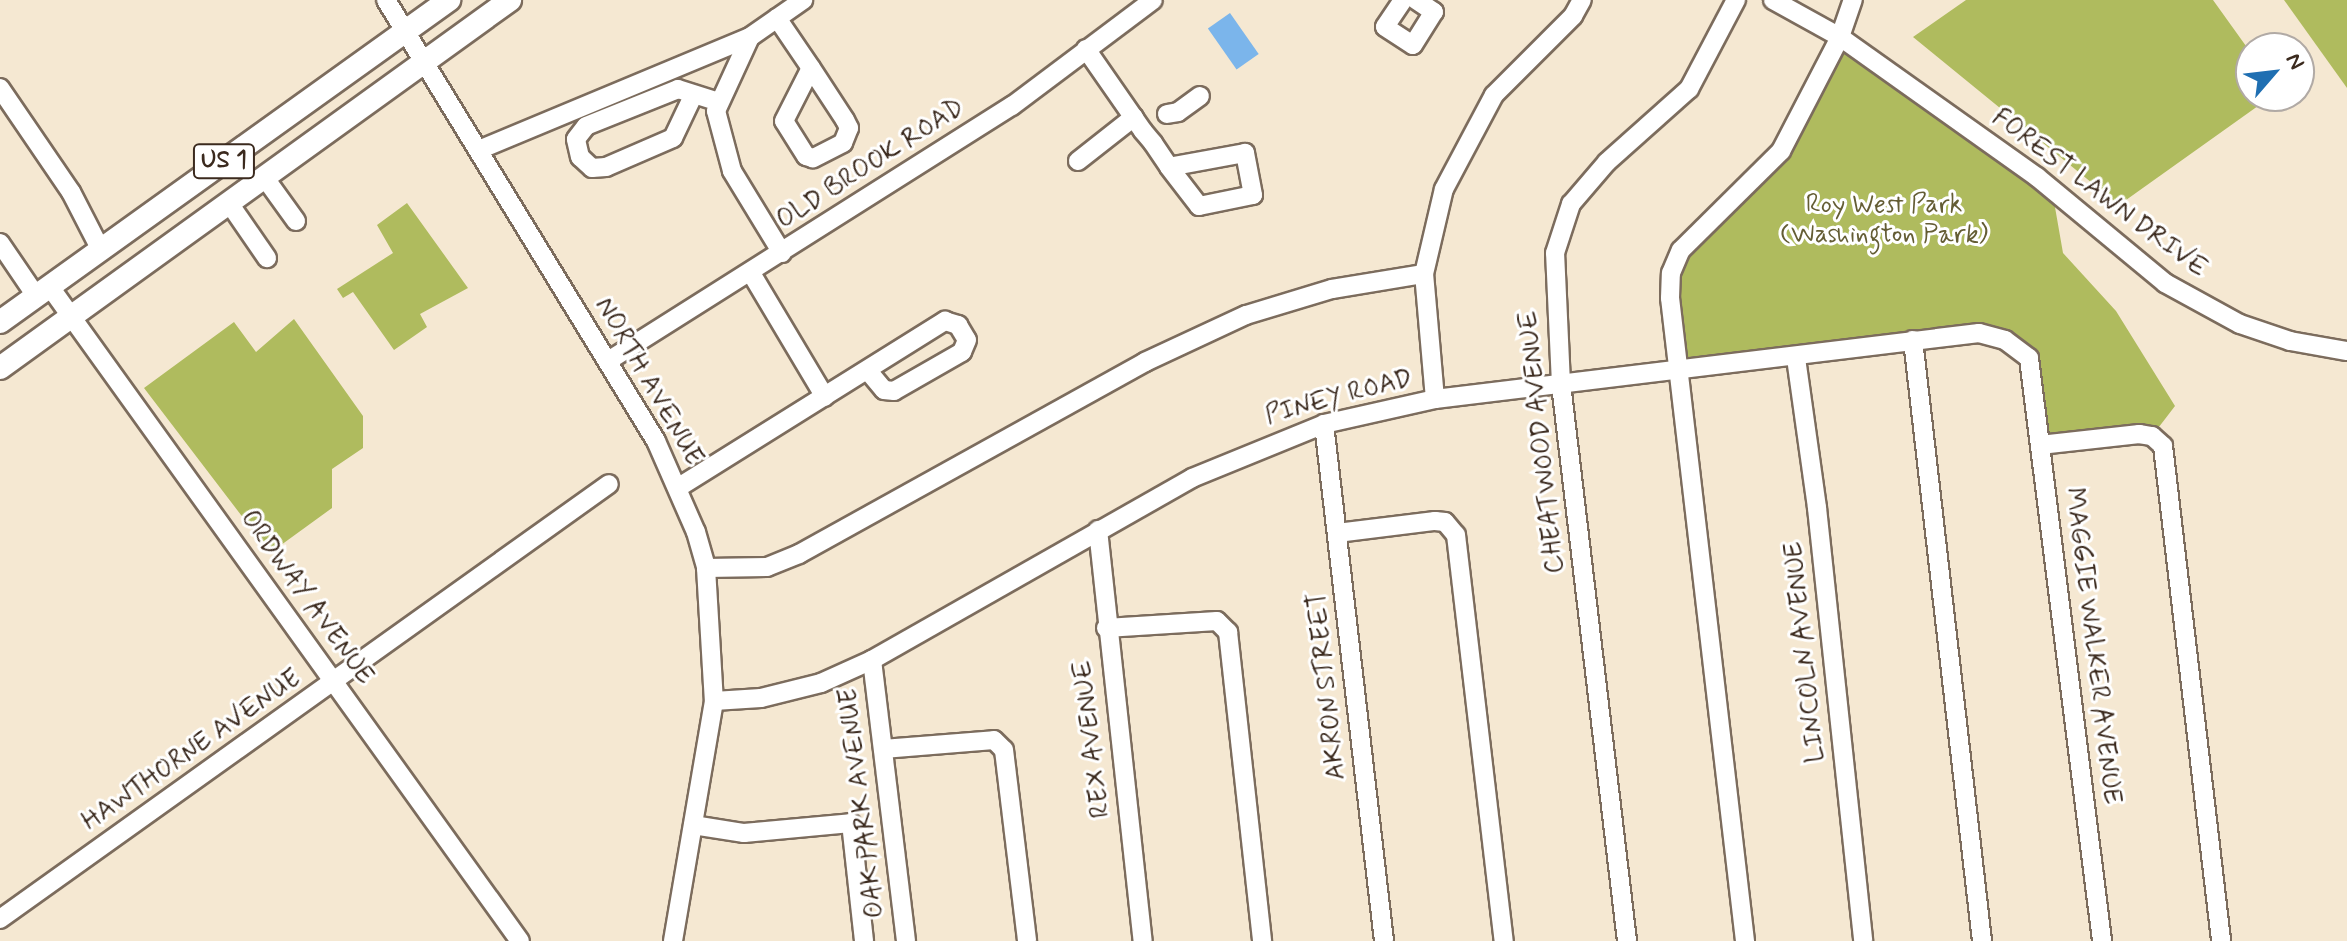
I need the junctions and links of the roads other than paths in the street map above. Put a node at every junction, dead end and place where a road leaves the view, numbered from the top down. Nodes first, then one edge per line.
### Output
1 (386, 0) edge
2 (449, 0) edge
3 (510, 0) edge
4 (803, 0) edge
5 (1153, 0) edge
6 (1582, 0) edge
7 (1736, 0) edge
8 (1773, 0) edge
9 (1853, 0) edge
10 (777, 18) junction
11 (407, 31) junction
12 (750, 37) junction
13 (1840, 37) junction
14 (1086, 49) junction
15 (426, 61) junction
16 (811, 68) junction
17 (0, 88) edge
18 (1200, 96) dead end
19 (692, 98) junction
20 (719, 102) junction
21 (1167, 114) dead end
22 (1134, 117) junction
23 (481, 149) junction
24 (1078, 161) dead end
25 (1169, 167) dead end
26 (265, 178) junction
27 (229, 203) junction
28 (296, 221) dead end
29 (0, 243) edge
30 (101, 250) junction
31 (782, 253) junction
32 (267, 258) dead end
33 (751, 273) junction
34 (1424, 274) junction
35 (43, 292) junction
36 (71, 317) junction
37 (0, 322) edge
38 (1913, 340) junction
39 (2347, 351) edge
40 (1796, 358) junction
41 (2029, 358) joint
42 (608, 361) junction
43 (0, 368) edge
44 (867, 370) junction
45 (1678, 370) junction
46 (1561, 384) junction
47 (825, 397) junction
48 (1435, 399) junction
49 (1324, 424) junction
50 (2040, 445) junction
51 (609, 484) dead end
52 (679, 487) junction
53 (1098, 530) junction
54 (1337, 533) junction
55 (706, 568) junction
56 (1106, 628) junction
57 (872, 660) junction
58 (335, 682) junction
59 (714, 701) junction
60 (883, 749) junction
61 (693, 825) junction
62 (0, 919) edge
63 (520, 941) edge
64 (673, 941) edge
65 (864, 941) edge
66 (906, 941) edge
67 (1027, 941) edge
68 (1143, 941) edge
69 (1262, 941) edge
70 (1384, 941) edge
71 (1504, 941) edge
72 (1627, 941) edge
73 (1745, 941) edge
74 (1863, 941) edge
75 (1982, 941) edge
76 (2102, 941) edge
77 (2221, 941) edge

1 - 11 street, NORTH AVENUE
2 - 11 main road, US 1
3 - 15 main road, US 1
4 - 10 street
5 - 14 street, OLD BROOK ROAD
6 - 34 street
7 - 46 street, CHEATWOOD AVENUE
8 - 13 street, FOREST LAWN DRIVE
9 - 13 street
10 - 12 street
10 - 16 street
11 - 15 street, NORTH AVENUE
11 - 30 main road, US 1
12 - 20 street
12 - 23 street
13 - 39 street, FOREST LAWN DRIVE
13 - 45 street
14 - 22 street
14 - 31 street, OLD BROOK ROAD
15 - 23 street, NORTH AVENUE
15 - 26 main road, US 1
16 - 16 street
17 - 30 street
18 - 21 street
19 - 19 street
19 - 20 street
20 - 31 street
22 - 24 street
22 - 25 street
23 - 42 street, NORTH AVENUE
26 - 27 main road, US 1
26 - 28 street
27 - 32 street
27 - 36 main road, US 1
29 - 35 street, ORDWAY AVENUE
30 - 35 main road, US 1
31 - 33 street, OLD BROOK ROAD
33 - 42 street, OLD BROOK ROAD
33 - 47 street
34 - 48 street
34 - 55 street
35 - 36 street, ORDWAY AVENUE
35 - 37 main road, US 1
36 - 43 main road, US 1
36 - 58 street, ORDWAY AVENUE
38 - 40 street, PINEY ROAD
38 - 41 street, PINEY ROAD
38 - 75 street
40 - 45 street, PINEY ROAD
40 - 74 street, LINCOLN AVENUE
41 - 50 street, MAGGIE WALKER AVENUE
42 - 52 street, NORTH AVENUE
44 - 44 street
44 - 47 street
45 - 46 street, PINEY ROAD
45 - 73 street
46 - 48 street, PINEY ROAD
46 - 72 street, CHEATWOOD AVENUE
47 - 52 street
48 - 49 street, PINEY ROAD
49 - 53 street, PINEY ROAD
49 - 54 street, AKRON STREET
50 - 76 street, MAGGIE WALKER AVENUE
50 - 77 street
51 - 58 street, HAWTHORNE AVENUE
52 - 55 street, NORTH AVENUE
53 - 56 street, REX AVENUE
53 - 57 street, PINEY ROAD
54 - 70 street, AKRON STREET
54 - 71 street
55 - 59 street, NORTH AVENUE
56 - 68 street, REX AVENUE
56 - 69 street
57 - 59 street, PINEY ROAD
57 - 60 street, OAK PARK AVENUE
58 - 62 street, HAWTHORNE AVENUE
58 - 63 street, ORDWAY AVENUE
59 - 61 street, NORTH AVENUE
60 - 66 street, OAK PARK AVENUE
60 - 67 street
61 - 64 street, NORTH AVENUE
61 - 65 street

